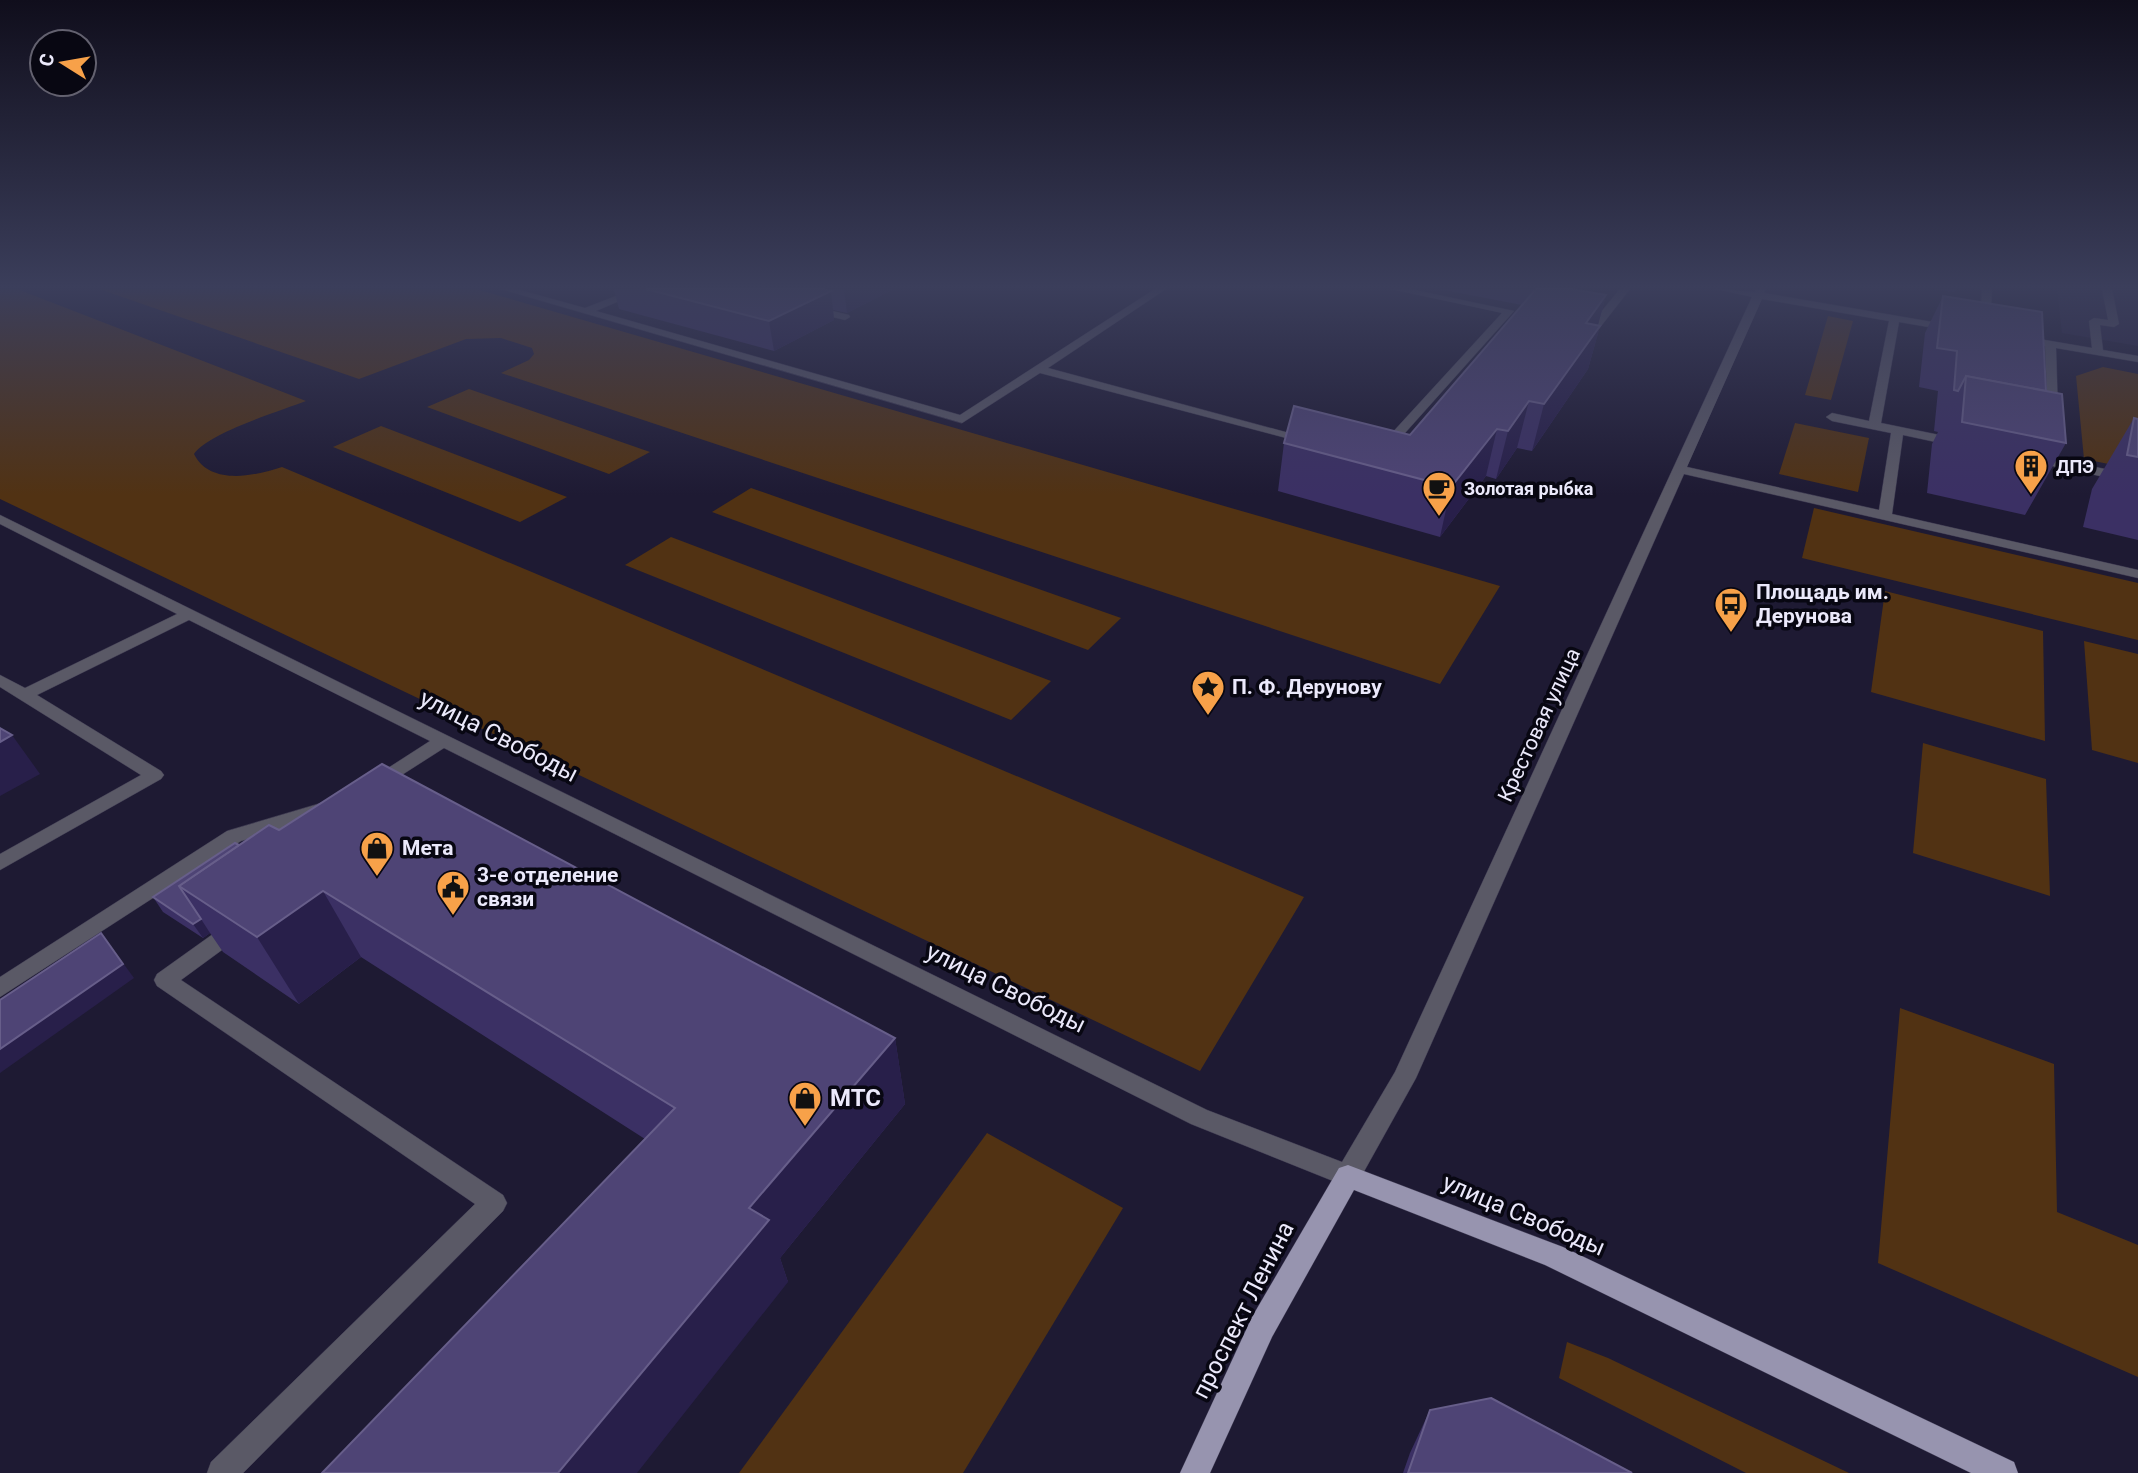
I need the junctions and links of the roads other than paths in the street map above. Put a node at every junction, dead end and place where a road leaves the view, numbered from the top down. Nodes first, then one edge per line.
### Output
1 (746, 358) edge
2 (1055, 358) edge
3 (1472, 358) edge
4 (1730, 358) edge
5 (1887, 358) edge
6 (2050, 358) edge
7 (1038, 369) junction
8 (1832, 417) dead end
9 (2052, 423) edge
10 (1874, 426) junction
11 (1898, 430) junction
12 (1323, 443) edge
13 (1975, 446) edge
14 (2014, 454) edge
15 (1377, 457) edge
16 (1680, 469) junction
17 (2138, 480) edge
18 (1885, 516) junction
19 (0, 519) edge
20 (2138, 574) edge
21 (188, 614) junction
22 (0, 680) edge
23 (24, 695) junction
24 (442, 742) junction
25 (360, 794) edge
26 (339, 826) edge
27 (0, 863) edge
28 (250, 919) edge
29 (0, 988) edge
30 (1348, 1175) junction
31 (222, 1473) edge
32 (1195, 1473) edge
33 (2003, 1473) edge

1 - 7 street
2 - 7 street
3 - 15 street
4 - 16 street, Крестовая улица
5 - 10 street
6 - 9 street
7 - 12 street
8 - 10 street
10 - 11 street
11 - 13 street
11 - 18 street
14 - 17 street
16 - 18 street
16 - 30 street, Крестовая улица
18 - 20 street
19 - 21 street, улица Свободы
21 - 23 street
21 - 24 street, улица Свободы
22 - 23 street
23 - 27 street
24 - 25 street
24 - 30 street, улица Свободы
26 - 29 street
28 - 31 street
30 - 32 main road, проспект Ленина
30 - 33 main road, улица Свободы

